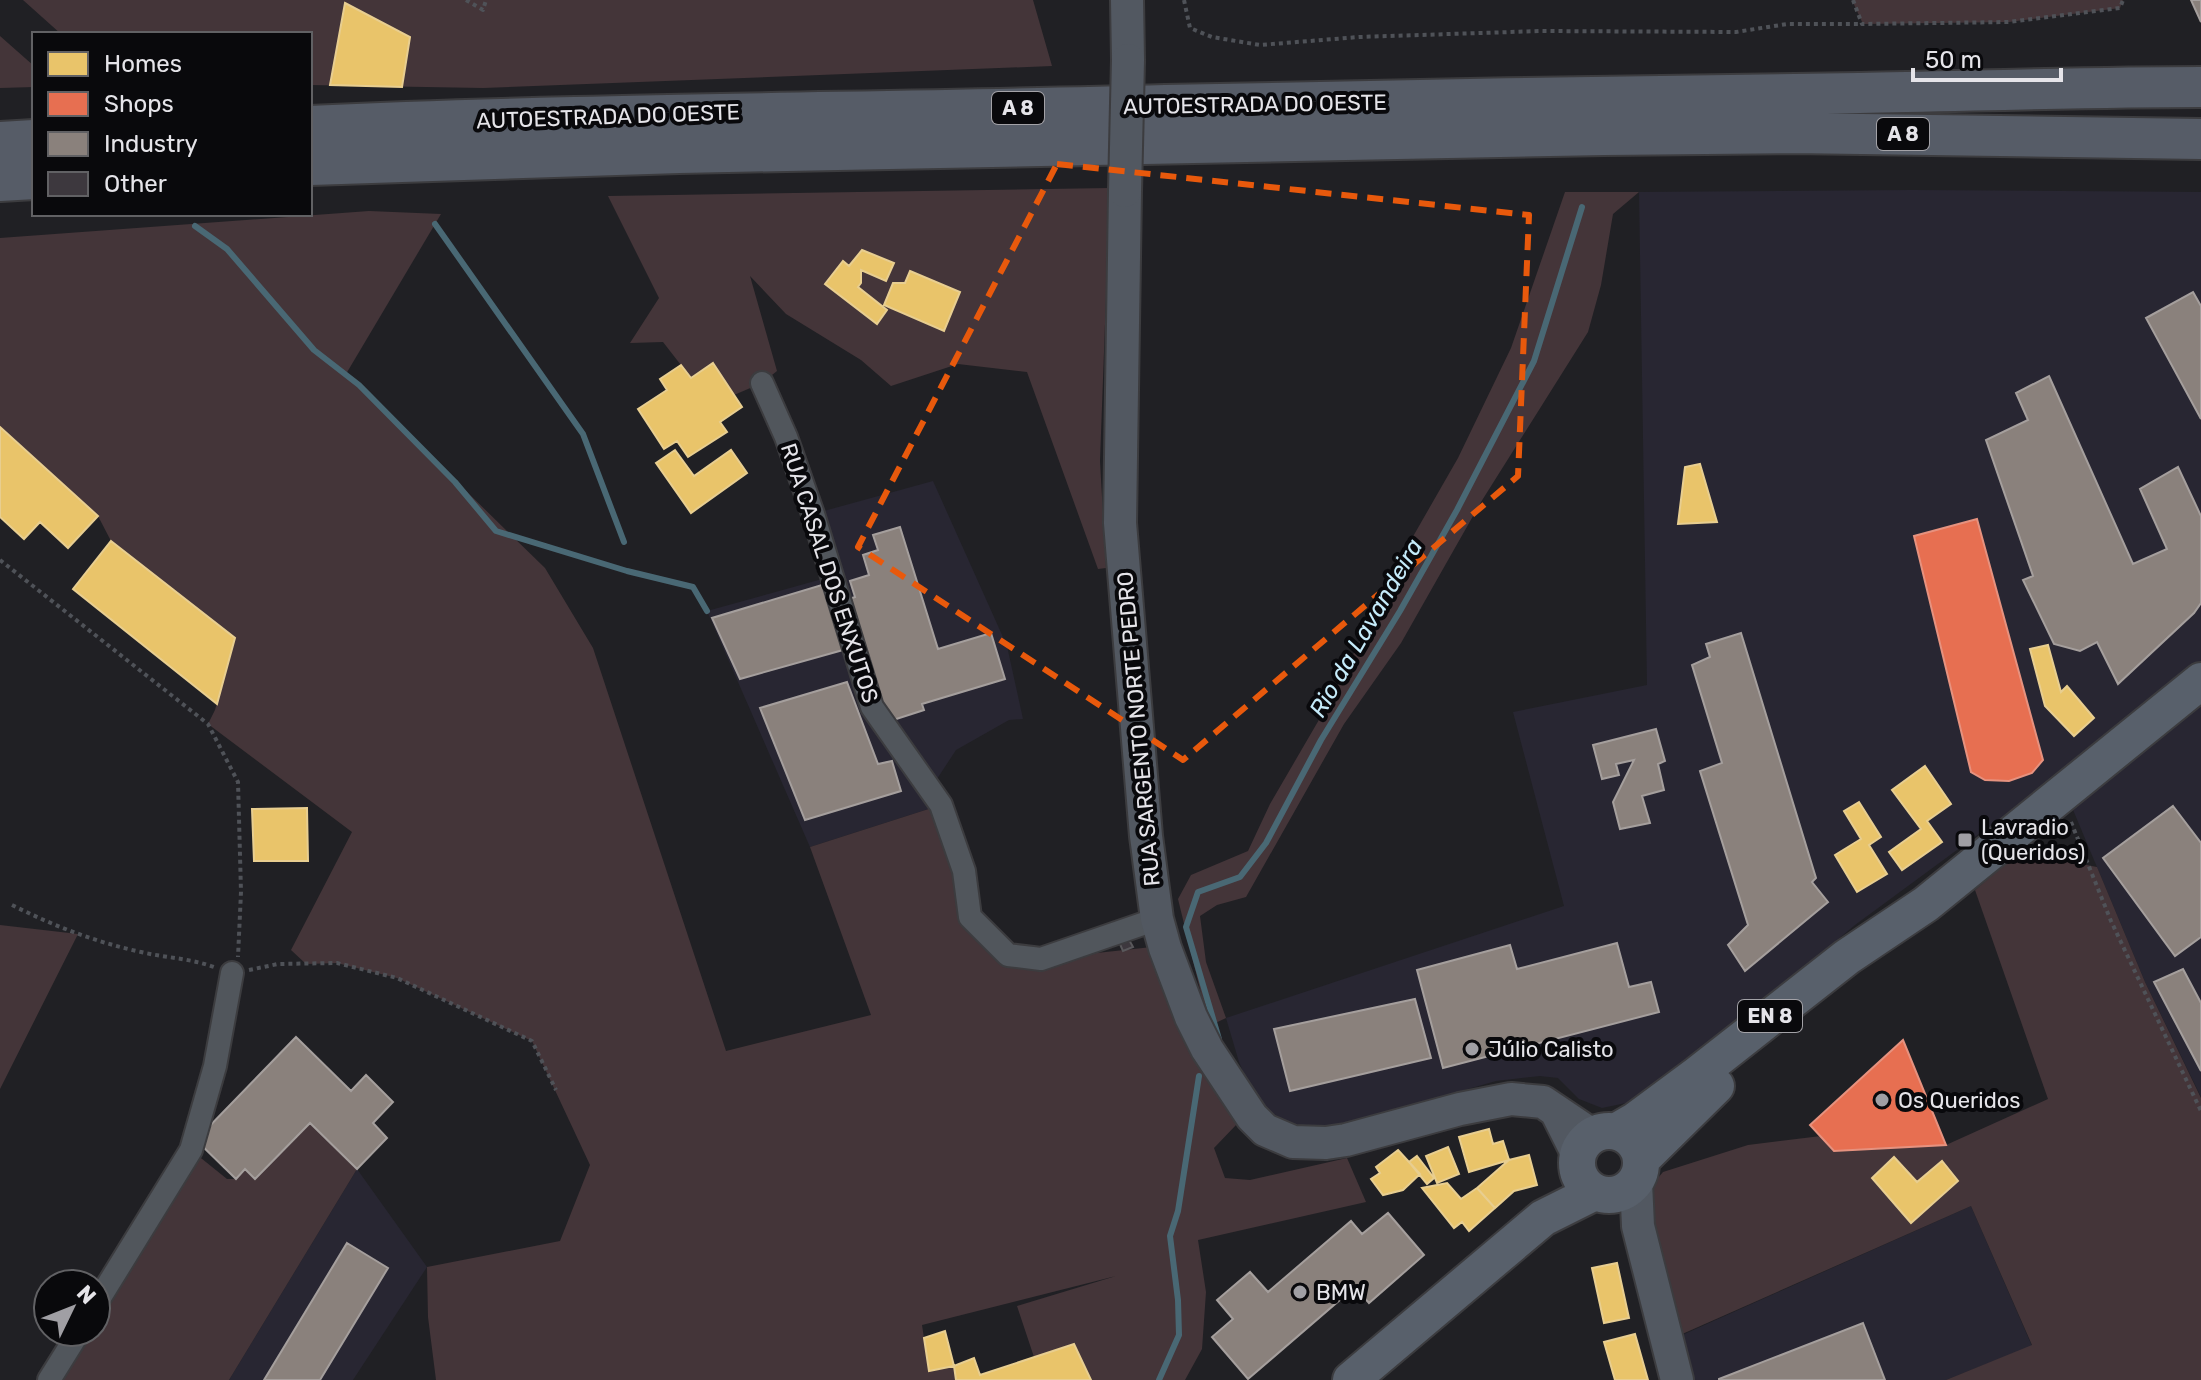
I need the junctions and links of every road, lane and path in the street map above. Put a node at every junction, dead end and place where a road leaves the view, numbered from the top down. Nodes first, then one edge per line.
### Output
1 (466, 0) edge
2 (486, 0) edge
3 (1127, 0) edge
4 (1184, 0) edge
5 (1853, 0) edge
6 (2123, 0) edge
7 (1862, 24) junction
8 (2201, 87) edge
9 (312, 126) edge
10 (2201, 139) edge
11 (32, 140) edge
12 (0, 142) edge
13 (312, 165) edge
14 (32, 179) edge
15 (0, 181) edge
16 (762, 383) dead end
17 (0, 560) edge
18 (2201, 681) edge
19 (2061, 797) junction
20 (12, 905) dead end
21 (1157, 919) junction
22 (232, 973) junction
23 (556, 1090) dead end
24 (2201, 1111) edge
25 (1606, 1164) junction
26 (112, 1278) edge
27 (69, 1348) edge
28 (49, 1380) edge
29 (1351, 1380) edge
30 (1677, 1380) edge

1 - 2 path
3 - 21 street, RUA SARGENTO NORTE PEDRO, bridge
4 - 7 path
5 - 7 path
6 - 7 path
8 - 9 highway, AUTOESTRADA DO OESTE / A 8
10 - 13 highway, AUTOESTRADA DO OESTE / A 8
11 - 12 highway
14 - 15 highway
16 - 21 street, RUA CASAL DOS ENXUTOS
17 - 22 path
18 - 19 main road, EN 8
19 - 24 path
19 - 25 main road, EN 8
20 - 22 path
21 - 25 street, RUA SARGENTO NORTE PEDRO
22 - 23 path
22 - 26 street
25 - 29 main road, EN 8
25 - 30 street, RUA SARGENTO NORTE PEDRO
27 - 28 street

